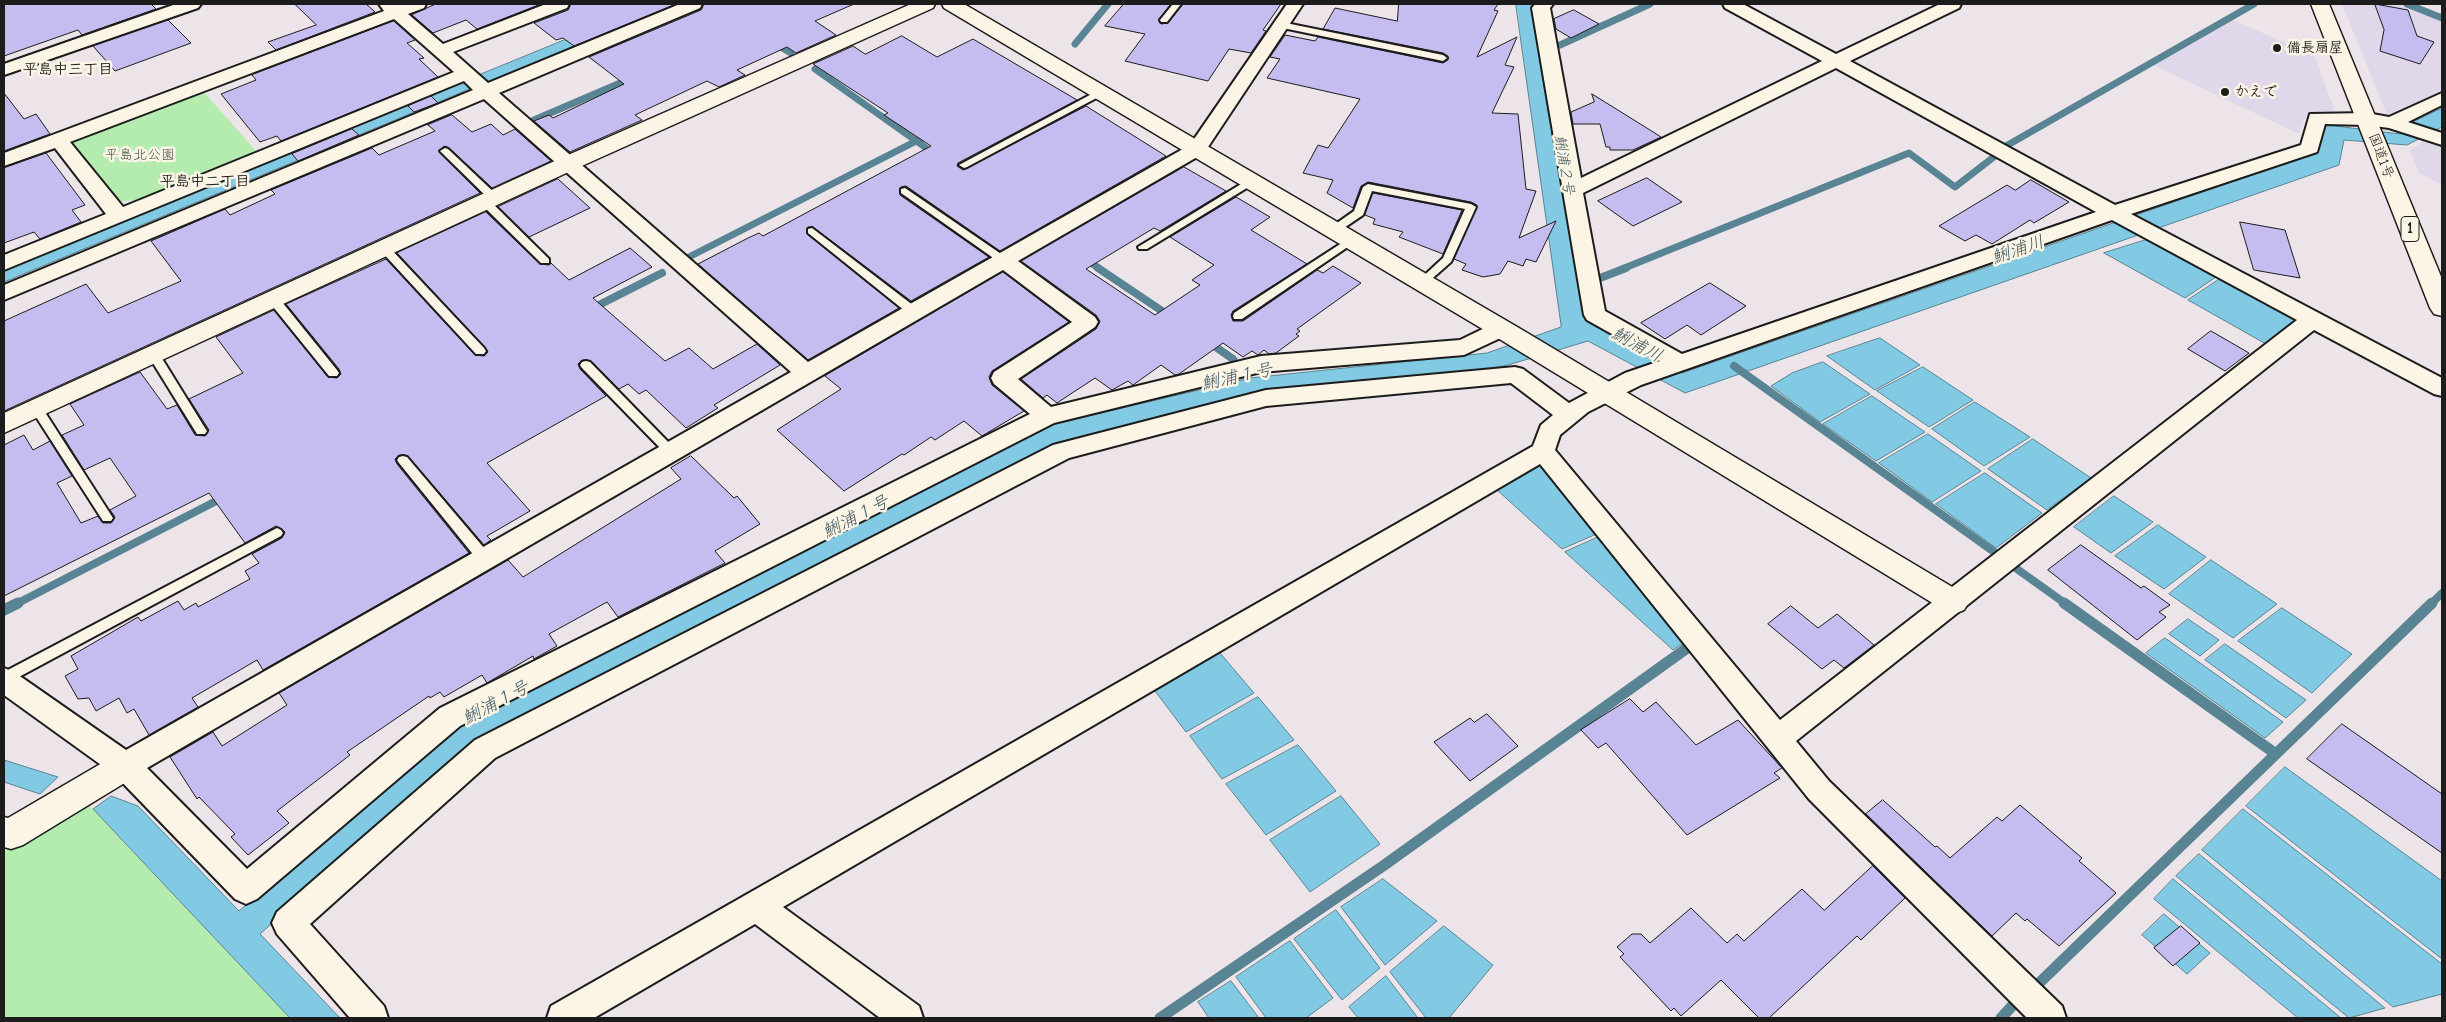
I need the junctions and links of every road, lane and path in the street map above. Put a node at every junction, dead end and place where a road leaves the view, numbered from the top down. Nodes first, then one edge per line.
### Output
1 (192, 4) edge
2 (418, 4) edge
3 (561, 4) edge
4 (694, 4) edge
5 (926, 4) edge
6 (951, 4) edge
7 (1177, 4) edge
8 (1295, 4) edge
9 (1544, 4) edge
10 (1731, 4) edge
11 (1952, 4) edge
12 (2320, 4) edge
13 (392, 8) edge
14 (1164, 20) dead end
15 (1280, 25) junction
16 (440, 51) junction
17 (1443, 58) dead end
18 (1836, 61) junction
19 (4, 70) edge
20 (475, 82) junction
21 (1101, 92) junction
22 (2442, 98) edge
23 (2368, 120) junction
24 (2398, 125) junction
25 (2437, 137) edge
26 (58, 139) junction
27 (1197, 149) junction
28 (445, 151) dead end
29 (4, 160) edge
30 (568, 164) junction
31 (964, 165) dead end
32 (1251, 181) junction
33 (1573, 190) junction
34 (905, 191) dead end
35 (489, 200) junction
36 (2119, 214) junction
37 (119, 216) junction
38 (812, 231) dead end
39 (1342, 235) junction
40 (1143, 247) dead end
41 (385, 248) junction
42 (1003, 260) junction
43 (545, 261) dead end
44 (4, 263) edge
45 (1422, 282) junction
46 (4, 293) edge
47 (274, 300) junction
48 (2442, 308) edge
49 (914, 312) junction
50 (1238, 316) dead end
51 (2312, 320) junction
52 (1505, 332) junction
53 (480, 351) dead end
54 (154, 355) junction
55 (1675, 364) junction
56 (586, 365) dead end
57 (333, 373) dead end
58 (807, 374) junction
59 (2442, 388) edge
60 (1606, 392) junction
61 (37, 409) junction
62 (1569, 415) junction
63 (1047, 416) junction
64 (4, 424) edge
65 (201, 430) dead end
66 (671, 452) junction
67 (1543, 452) junction
68 (403, 460) dead end
69 (107, 518) dead end
70 (277, 533) dead end
71 (485, 559) junction
72 (1954, 602) junction
73 (4, 680) edge
74 (1777, 739) junction
75 (125, 766) junction
76 (4, 832) edge
77 (756, 906) junction
78 (372, 1018) edge
79 (562, 1018) edge
80 (907, 1018) edge
81 (2050, 1018) edge

1 - 19 street
2 - 13 street
3 - 16 street
4 - 20 street
5 - 30 main road
6 - 21 main road
7 - 14 lane
8 - 15 street
9 - 33 street
10 - 18 street
11 - 18 street
12 - 23 main road, 国道1号 / 1
13 - 16 street
13 - 26 street
15 - 17 lane
15 - 27 street
16 - 20 street
18 - 33 street
18 - 36 street
20 - 30 street
20 - 37 street
20 - 46 street
21 - 27 main road
21 - 31 lane
22 - 24 street
23 - 24 street
23 - 36 street
23 - 48 main road, 国道1号 / 1
24 - 25 street
26 - 29 street
26 - 37 street
27 - 32 main road
27 - 42 street
28 - 35 lane
30 - 35 main road
30 - 58 street
32 - 39 main road
32 - 40 lane
33 - 55 street
34 - 42 lane
35 - 41 main road
35 - 43 lane
36 - 51 street
36 - 55 street
37 - 44 street
38 - 49 lane
39 - 45 main road
39 - 45 lane
39 - 50 lane
41 - 47 main road
41 - 53 lane
42 - 49 street
42 - 63 street
45 - 52 main road
47 - 54 main road
47 - 57 lane
49 - 58 street
51 - 59 street
51 - 72 street
52 - 60 main road
52 - 63 street
54 - 61 main road
54 - 65 lane
55 - 60 street
56 - 66 lane
58 - 66 street
60 - 62 street
60 - 72 main road
61 - 64 main road
61 - 69 lane
62 - 67 street
62 - 78 street
63 - 75 street
66 - 71 street
67 - 74 street
67 - 77 street
68 - 71 lane
70 - 73 lane
71 - 75 street
72 - 74 street
73 - 75 street
74 - 81 street
75 - 76 main road
77 - 79 street
77 - 80 street

